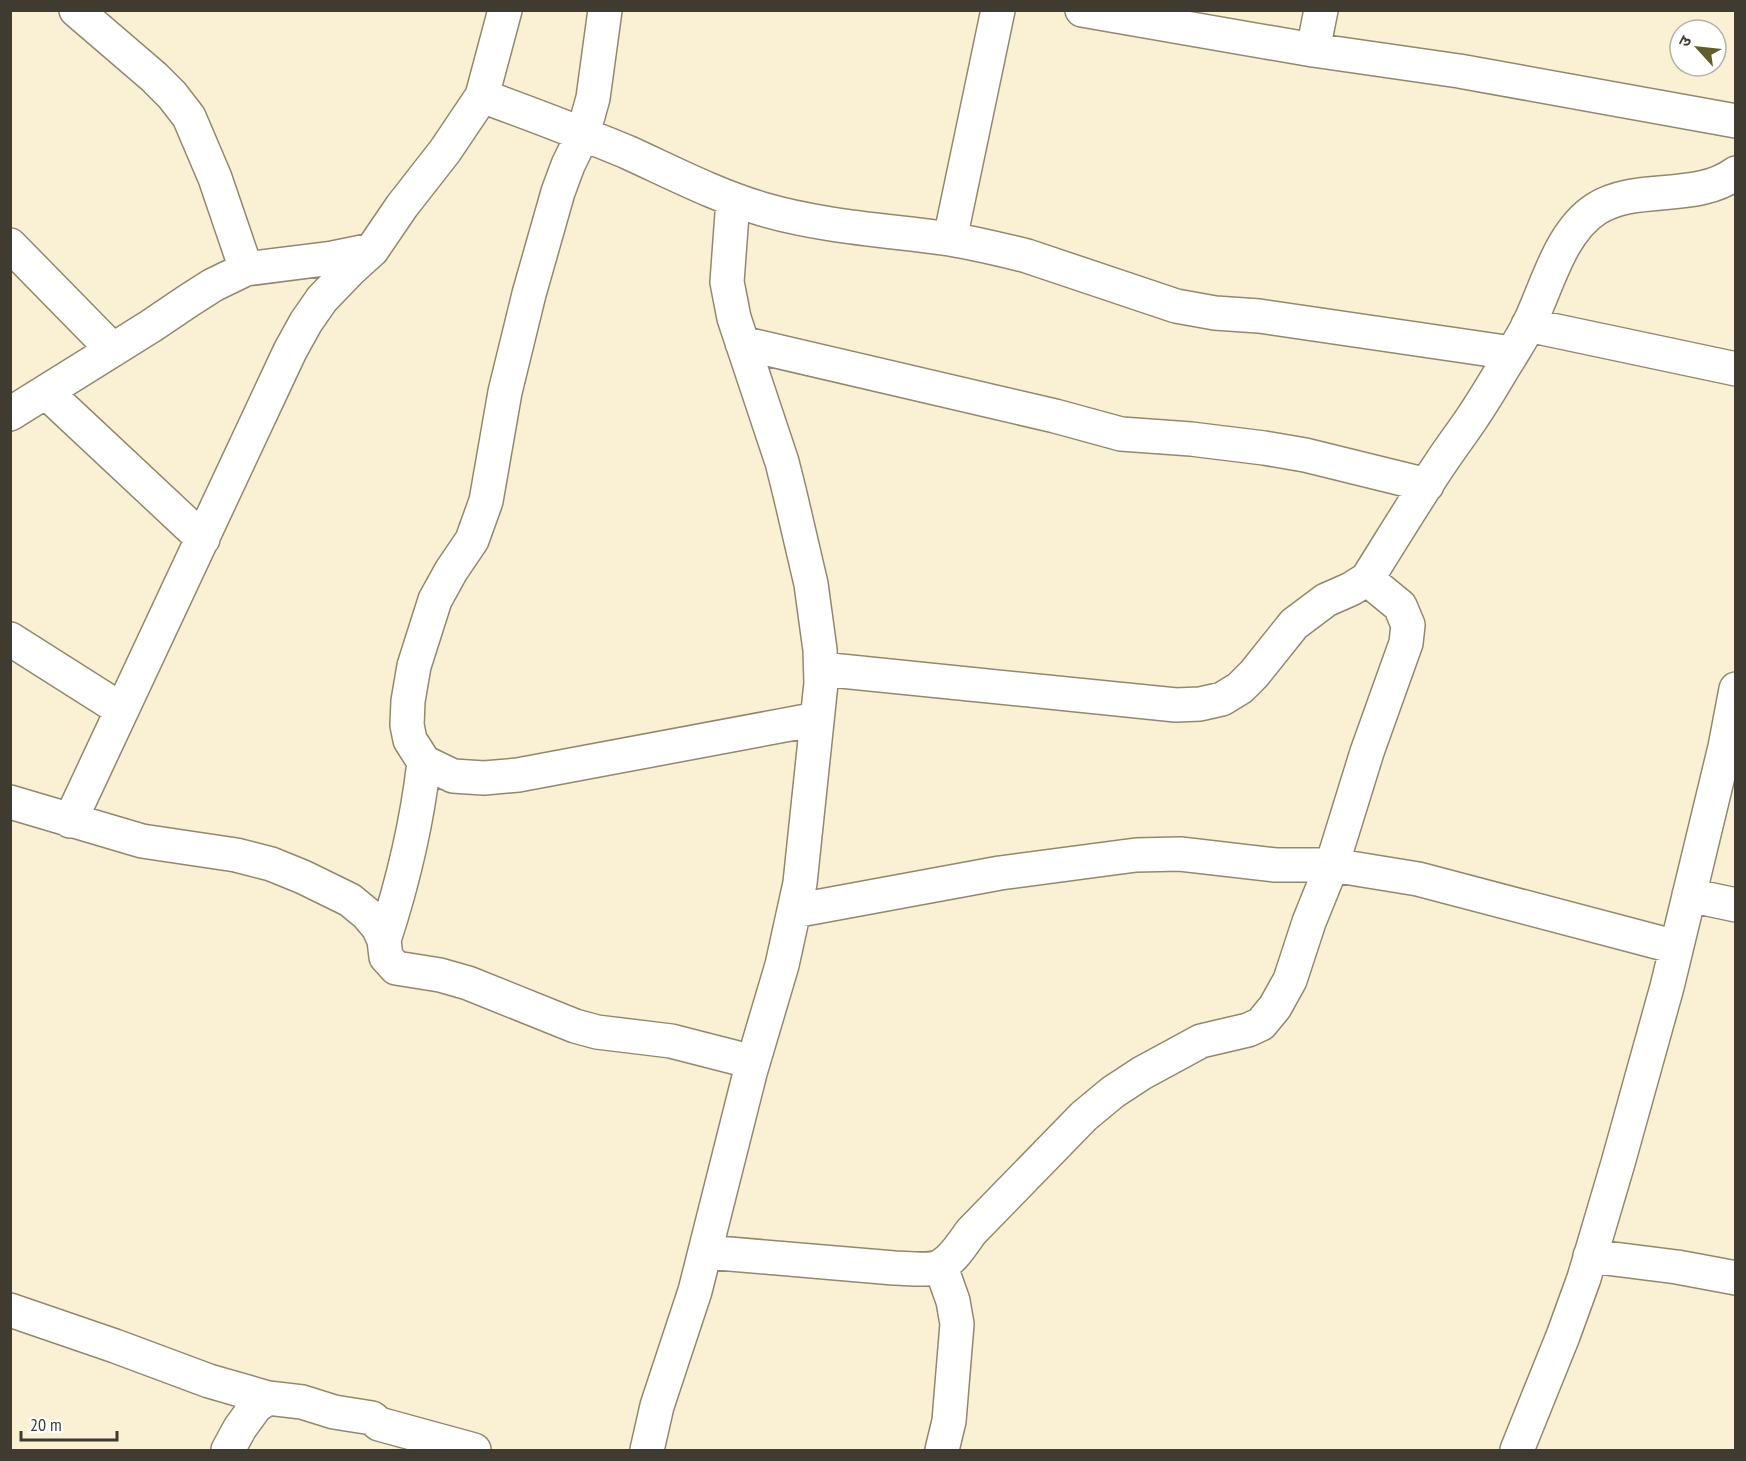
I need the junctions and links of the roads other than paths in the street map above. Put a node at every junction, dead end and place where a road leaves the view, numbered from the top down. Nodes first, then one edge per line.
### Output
1 (76, 10) edge
2 (505, 10) edge
3 (605, 10) edge
4 (998, 10) edge
5 (1082, 10) edge
6 (1321, 10) edge
7 (1313, 50) junction
8 (482, 96) junction
9 (1736, 121) edge
10 (583, 134) junction
11 (1730, 184) edge
12 (733, 200) junction
13 (950, 239) junction
14 (10, 244) edge
15 (372, 250) junction
16 (246, 269) junction
17 (1528, 326) junction
18 (742, 344) junction
19 (113, 350) junction
20 (1512, 353) junction
21 (1736, 369) edge
22 (46, 392) junction
23 (10, 414) edge
24 (1427, 485) junction
25 (203, 539) junction
26 (1367, 579) junction
27 (10, 639) edge
28 (821, 669) junction
29 (1736, 689) edge
30 (122, 710) junction
31 (817, 719) junction
32 (1730, 748) edge
33 (424, 762) junction
34 (10, 802) edge
35 (70, 821) junction
36 (1332, 865) junction
37 (1689, 895) junction
38 (1736, 905) edge
39 (794, 910) junction
40 (384, 940) junction
41 (1676, 947) junction
42 (753, 1062) junction
43 (706, 1252) junction
44 (1590, 1256) junction
45 (941, 1267) junction
46 (1736, 1278) edge
47 (10, 1310) edge
48 (268, 1398) junction
49 (228, 1450) edge
50 (474, 1450) edge
51 (647, 1450) edge
52 (942, 1450) edge
53 (1517, 1450) edge

1 - 16 street
2 - 8 street
3 - 10 street
4 - 13 street
5 - 7 street
6 - 7 street
7 - 9 street
8 - 10 street
8 - 15 street
10 - 12 street
10 - 33 street
11 - 17 street
12 - 13 street
12 - 18 street
13 - 20 street
14 - 19 street
15 - 16 street
15 - 25 street
16 - 19 street
17 - 20 street
17 - 21 street
18 - 24 street
18 - 28 street
19 - 22 street
20 - 24 street
22 - 23 street
22 - 25 street
24 - 26 street
25 - 30 street
26 - 28 street
26 - 36 street
27 - 30 street
28 - 31 street
29 - 32 street
30 - 35 street
31 - 33 street
31 - 39 street
32 - 37 street
33 - 40 street
34 - 35 street
35 - 40 street
36 - 39 street
36 - 41 street
36 - 45 street
37 - 38 street
37 - 41 street
39 - 42 street
40 - 42 street
41 - 44 street
42 - 43 street
43 - 45 street
43 - 51 street
44 - 46 street
44 - 53 street
45 - 52 street
47 - 48 street
48 - 49 street
48 - 50 street

